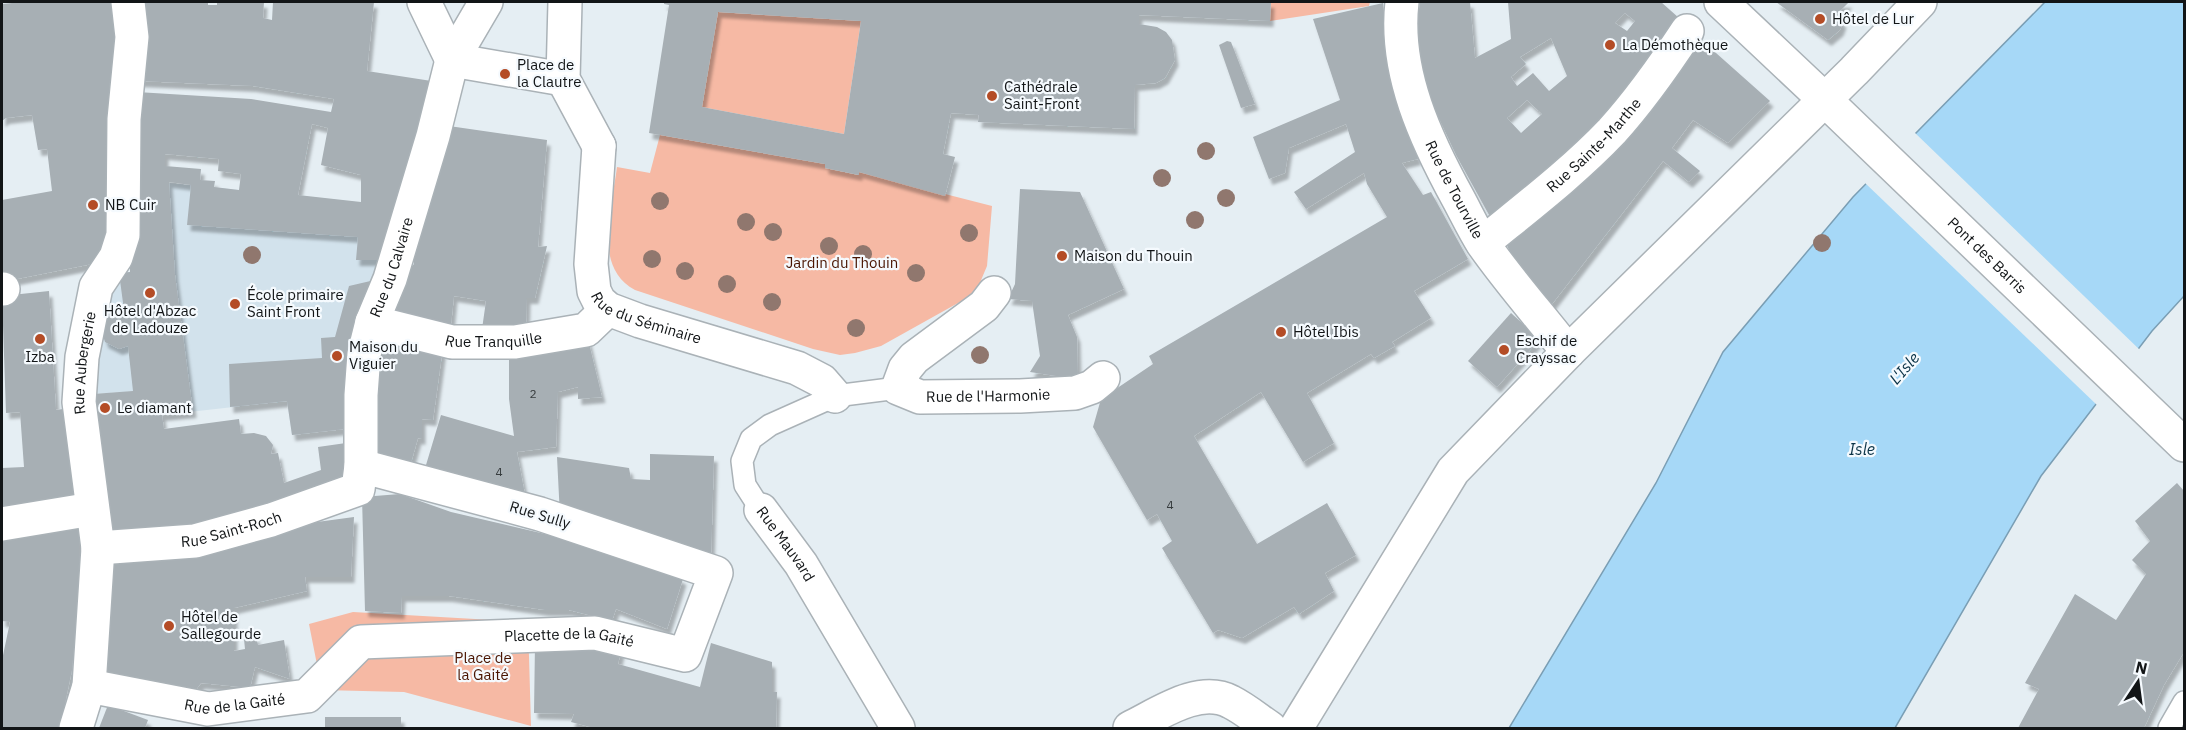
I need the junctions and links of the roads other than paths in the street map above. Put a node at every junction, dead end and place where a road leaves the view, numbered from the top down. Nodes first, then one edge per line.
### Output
1 (128, 2) edge
2 (424, 2) edge
3 (486, 2) edge
4 (565, 2) edge
5 (1402, 2) edge
6 (1721, 2) edge
7 (1920, 2) edge
8 (1687, 32) dead end
9 (449, 72) junction
10 (563, 79) junction
11 (1824, 99) junction
12 (1483, 243) junction
13 (994, 293) dead end
14 (608, 309) junction
15 (372, 322) junction
16 (1568, 352) junction
17 (1103, 378) dead end
18 (898, 388) junction
19 (835, 396) junction
20 (2184, 446) edge
21 (360, 477) junction
22 (92, 509) junction
23 (761, 510) joint
24 (2, 524) edge
25 (98, 548) junction
26 (716, 573) joint
27 (361, 642) joint
28 (89, 686) junction
29 (2184, 702) edge
30 (76, 729) edge
31 (898, 729) edge
32 (1130, 729) edge
33 (1270, 729) edge
34 (1296, 729) edge
35 (2169, 729) edge

1 - 22 street, Rue Aubergerie
2 - 9 street
3 - 9 street, Rue du Calvaire
4 - 10 street
5 - 12 street, Rue de Tourville
6 - 11 street, Pont des Barris
7 - 11 street
8 - 12 street, Rue Sainte-Marthe
9 - 10 street
9 - 15 street, Rue du Calvaire
10 - 14 street, Rue du Séminaire
11 - 16 street
11 - 20 street, Pont des Barris
12 - 16 street, Rue de Tourville
13 - 18 street
14 - 15 street, Rue Tranquille
14 - 19 street, Rue du Séminaire
15 - 21 street, Rue du Calvaire
16 - 34 street
17 - 18 street, Rue de l'Harmonie
18 - 19 lane, Rue de l'Harmonie
19 - 23 lane, Rue Mauvard
21 - 25 street, Rue Saint-Roch
21 - 26 street, Rue Sully
22 - 24 street
22 - 25 street, Rue Aubergerie
23 - 31 street, Rue Mauvard
25 - 28 street, Rue Aubergerie
26 - 27 street, Placette de la Gaité
27 - 28 street, Rue de la Gaité
28 - 30 street, Rue Aubergerie
29 - 35 lane
32 - 33 street

